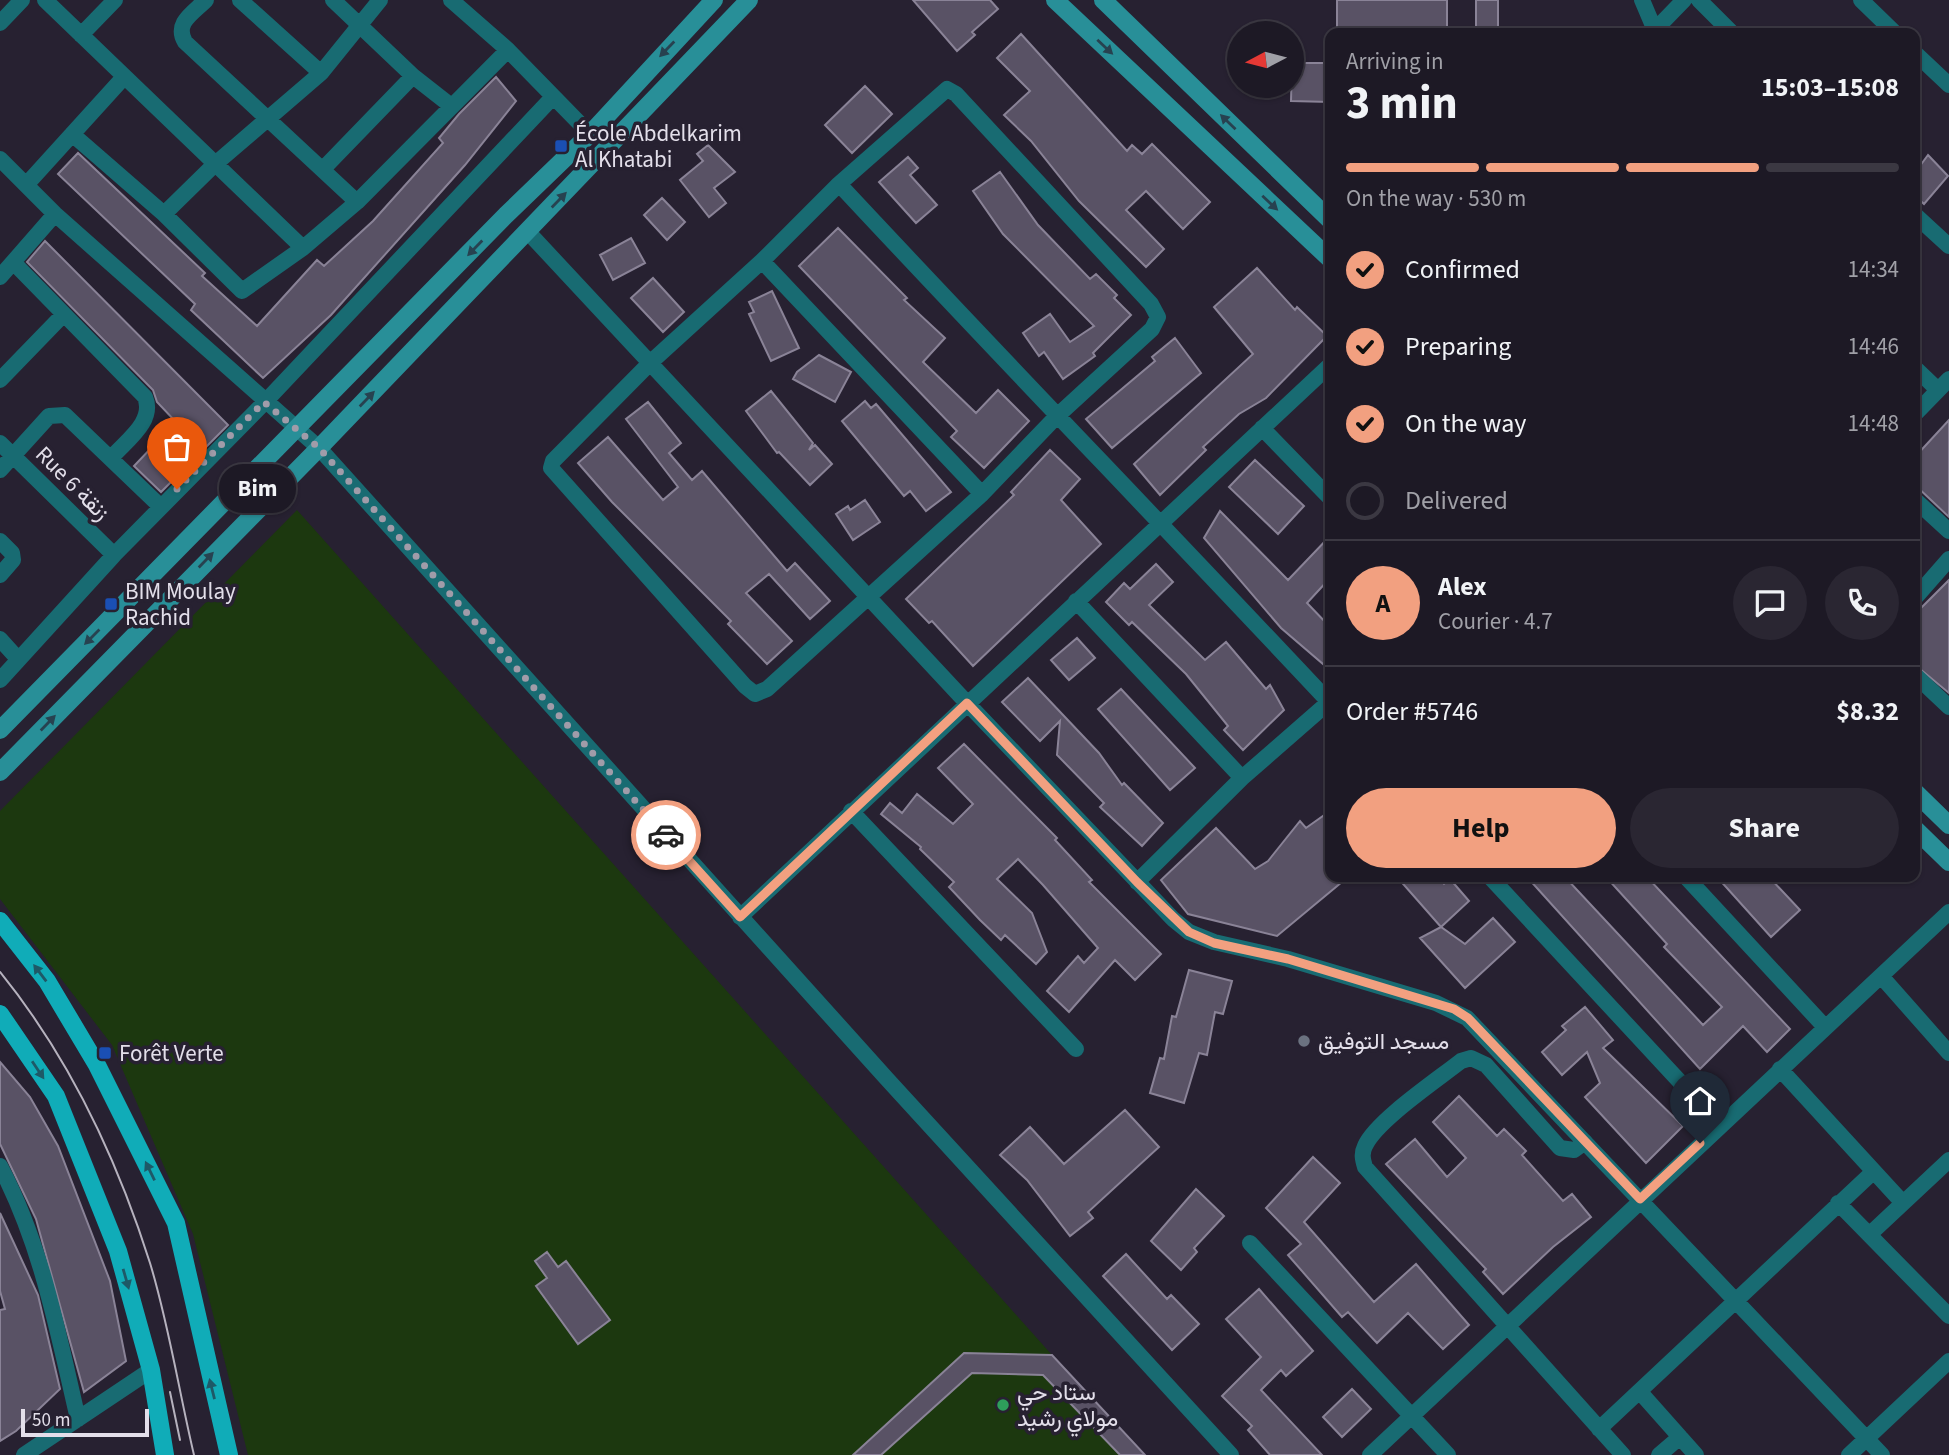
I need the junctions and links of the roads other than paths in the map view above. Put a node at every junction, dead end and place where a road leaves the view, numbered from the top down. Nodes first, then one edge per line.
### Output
1 (22, 0) edge
2 (44, 0) edge
3 (115, 0) edge
4 (206, 0) edge
5 (240, 0) edge
6 (333, 0) edge
7 (380, 0) edge
8 (451, 0) edge
9 (714, 0) edge
10 (749, 0) edge
11 (1055, 0) edge
12 (1102, 0) edge
13 (1642, 0) edge
14 (1684, 0) edge
15 (1699, 0) edge
16 (1861, 0) edge
17 (0, 23) edge
18 (359, 24) junction
19 (1652, 28) edge
20 (1658, 28) edge
21 (1727, 28) edge
22 (1890, 28) edge
23 (81, 36) junction
24 (508, 50) junction
25 (1920, 58) edge
26 (320, 73) junction
27 (413, 76) junction
28 (124, 77) junction
29 (1949, 85) edge
30 (552, 98) junction
31 (450, 105) junction
32 (267, 119) junction
33 (72, 134) junction
34 (590, 134) junction
35 (0, 159) edge
36 (214, 165) junction
37 (323, 169) junction
38 (839, 184) junction
39 (26, 185) junction
40 (357, 202) junction
41 (55, 214) junction
42 (164, 214) junction
43 (1325, 215) edge
44 (1920, 219) edge
45 (528, 232) junction
46 (1949, 246) edge
47 (303, 248) junction
48 (1325, 254) edge
49 (762, 261) junction
50 (13, 262) junction
51 (0, 277) edge
52 (62, 316) junction
53 (651, 362) junction
54 (1325, 370) edge
55 (1920, 370) edge
56 (0, 380) edge
57 (1944, 384) edge
58 (264, 402) junction
59 (1920, 409) edge
60 (1056, 417) junction
61 (1262, 428) junction
62 (298, 430) junction
63 (0, 443) edge
64 (319, 448) junction
65 (13, 456) junction
66 (112, 457) junction
67 (0, 470) edge
68 (1325, 493) edge
69 (982, 494) junction
70 (1920, 504) edge
71 (160, 506) junction
72 (1160, 523) junction
73 (1949, 531) edge
74 (0, 541) edge
75 (114, 555) junction
76 (1949, 559) edge
77 (0, 575) edge
78 (1920, 591) edge
79 (869, 597) junction
80 (1076, 601) junction
81 (0, 639) edge
82 (18, 659) junction
83 (0, 680) edge
84 (1920, 680) edge
85 (1325, 698) edge
86 (967, 703) junction
87 (1325, 707) edge
88 (1949, 707) edge
89 (0, 730) edge
90 (0, 772) edge
91 (1242, 778) junction
92 (1920, 797) edge
93 (851, 811) junction
94 (1949, 825) edge
95 (1920, 834) edge
96 (1949, 862) edge
97 (1137, 882) junction
98 (1495, 882) edge
99 (1691, 882) edge
100 (1949, 912) edge
101 (740, 917) junction
102 (0, 921) edge
103 (1881, 976) junction
104 (0, 1014) edge
105 (1824, 1026) junction
106 (1076, 1049) dead end
107 (1949, 1053) edge
108 (1780, 1069) junction
109 (1720, 1125) junction
110 (1586, 1142) junction
111 (1949, 1160) edge
112 (0, 1166) edge
113 (1873, 1172) junction
114 (1640, 1199) junction
115 (1838, 1203) junction
116 (1903, 1203) junction
117 (1870, 1234) junction
118 (1250, 1243) dead end
119 (1738, 1301) junction
120 (1949, 1316) edge
121 (1505, 1326) junction
122 (1949, 1361) edge
123 (151, 1370) junction
124 (1640, 1392) junction
125 (1411, 1416) junction
126 (78, 1419) junction
127 (1599, 1429) junction
128 (1679, 1437) junction
129 (1867, 1439) junction
130 (24, 1455) edge
131 (165, 1455) edge
132 (229, 1455) edge
133 (1231, 1455) edge
134 (1370, 1455) edge
135 (1448, 1455) edge
136 (1623, 1455) edge
137 (1660, 1455) edge
138 (1696, 1455) edge
139 (1849, 1455) edge
140 (1882, 1455) edge

1 - 17 street
2 - 23 street
3 - 23 street
4 - 32 street
5 - 26 street
6 - 18 street
7 - 18 street
8 - 24 street
9 -> 34 main road
45 -> 10 main road
11 -> 48 main road
43 -> 12 main road
13 - 19 street
14 - 20 street
15 - 21 street
16 - 22 street
18 - 26 street
18 - 27 street
23 - 28 street
24 - 30 street
24 - 31 street
25 - 29 street
26 - 32 street
27 - 31 street
27 - 37 street
28 - 33 street
28 - 36 street
30 - 34 street
30 - 58 street
31 - 40 street
32 - 36 street
32 - 37 street
33 - 39 street
33 - 42 street
34 -> 62 main road
35 - 39 street
36 - 42 street
36 - 47 street
37 - 40 street
38 - 49 street
38 - 60 street
38 - 60 street
39 - 41 street
40 - 47 street
41 - 50 street
41 - 58 street
42 - 47 street
44 - 46 street
45 - 53 street
64 -> 45 main road
49 - 53 street
49 - 69 street
50 - 51 street
50 - 52 street
52 - 56 street
52 - 66 street
53 - 79 street
53 - 79 street
54 - 61 street
55 - 57 street
57 - 59 street
58 - 62 street
58 - 71 street
60 - 69 street
60 - 72 street
61 - 68 street
61 - 72 street
62 - 64 street
62 -> 89 main road
63 - 65 street, Rue 6 زنقة
90 -> 64 main road
64 - 101 street
65 - 66 street
65 - 67 street
65 - 75 street, Rue 6 زنقة
66 - 71 street
69 - 79 street
70 - 73 street
71 - 75 street
72 - 80 street
72 - 85 street
74 - 77 street
75 - 82 street
76 - 78 street
79 - 86 street
80 - 86 street
80 - 91 street
81 - 82 street
82 - 83 street
84 - 88 street
86 - 93 street
86 - 97 street
87 - 91 street
91 - 97 street
92 - 94 main road
93 - 101 street
93 - 106 street
95 - 96 main road
97 - 110 street
98 - 109 street
99 - 105 street
100 - 103 street
101 - 133 street
132 -> 102 main road
103 - 105 street
103 - 107 street
104 -> 123 main road
105 - 108 street
108 - 109 street
108 - 113 street
109 - 114 street
110 - 114 street
110 - 121 street
111 - 116 street
112 - 126 street
113 - 115 street
113 - 116 street
114 - 119 street
114 - 121 street
115 - 117 street
115 - 119 street
116 - 117 street
117 - 120 street
118 - 125 street
119 - 124 street
119 - 129 street
121 - 125 street
121 - 127 street
122 - 129 street
123 - 126 street
123 - 131 main road
124 - 127 street
124 - 128 street
125 - 134 street
125 - 135 street
126 - 130 street
127 - 136 street
128 - 137 street
128 - 138 street
129 - 139 street
129 - 140 street

